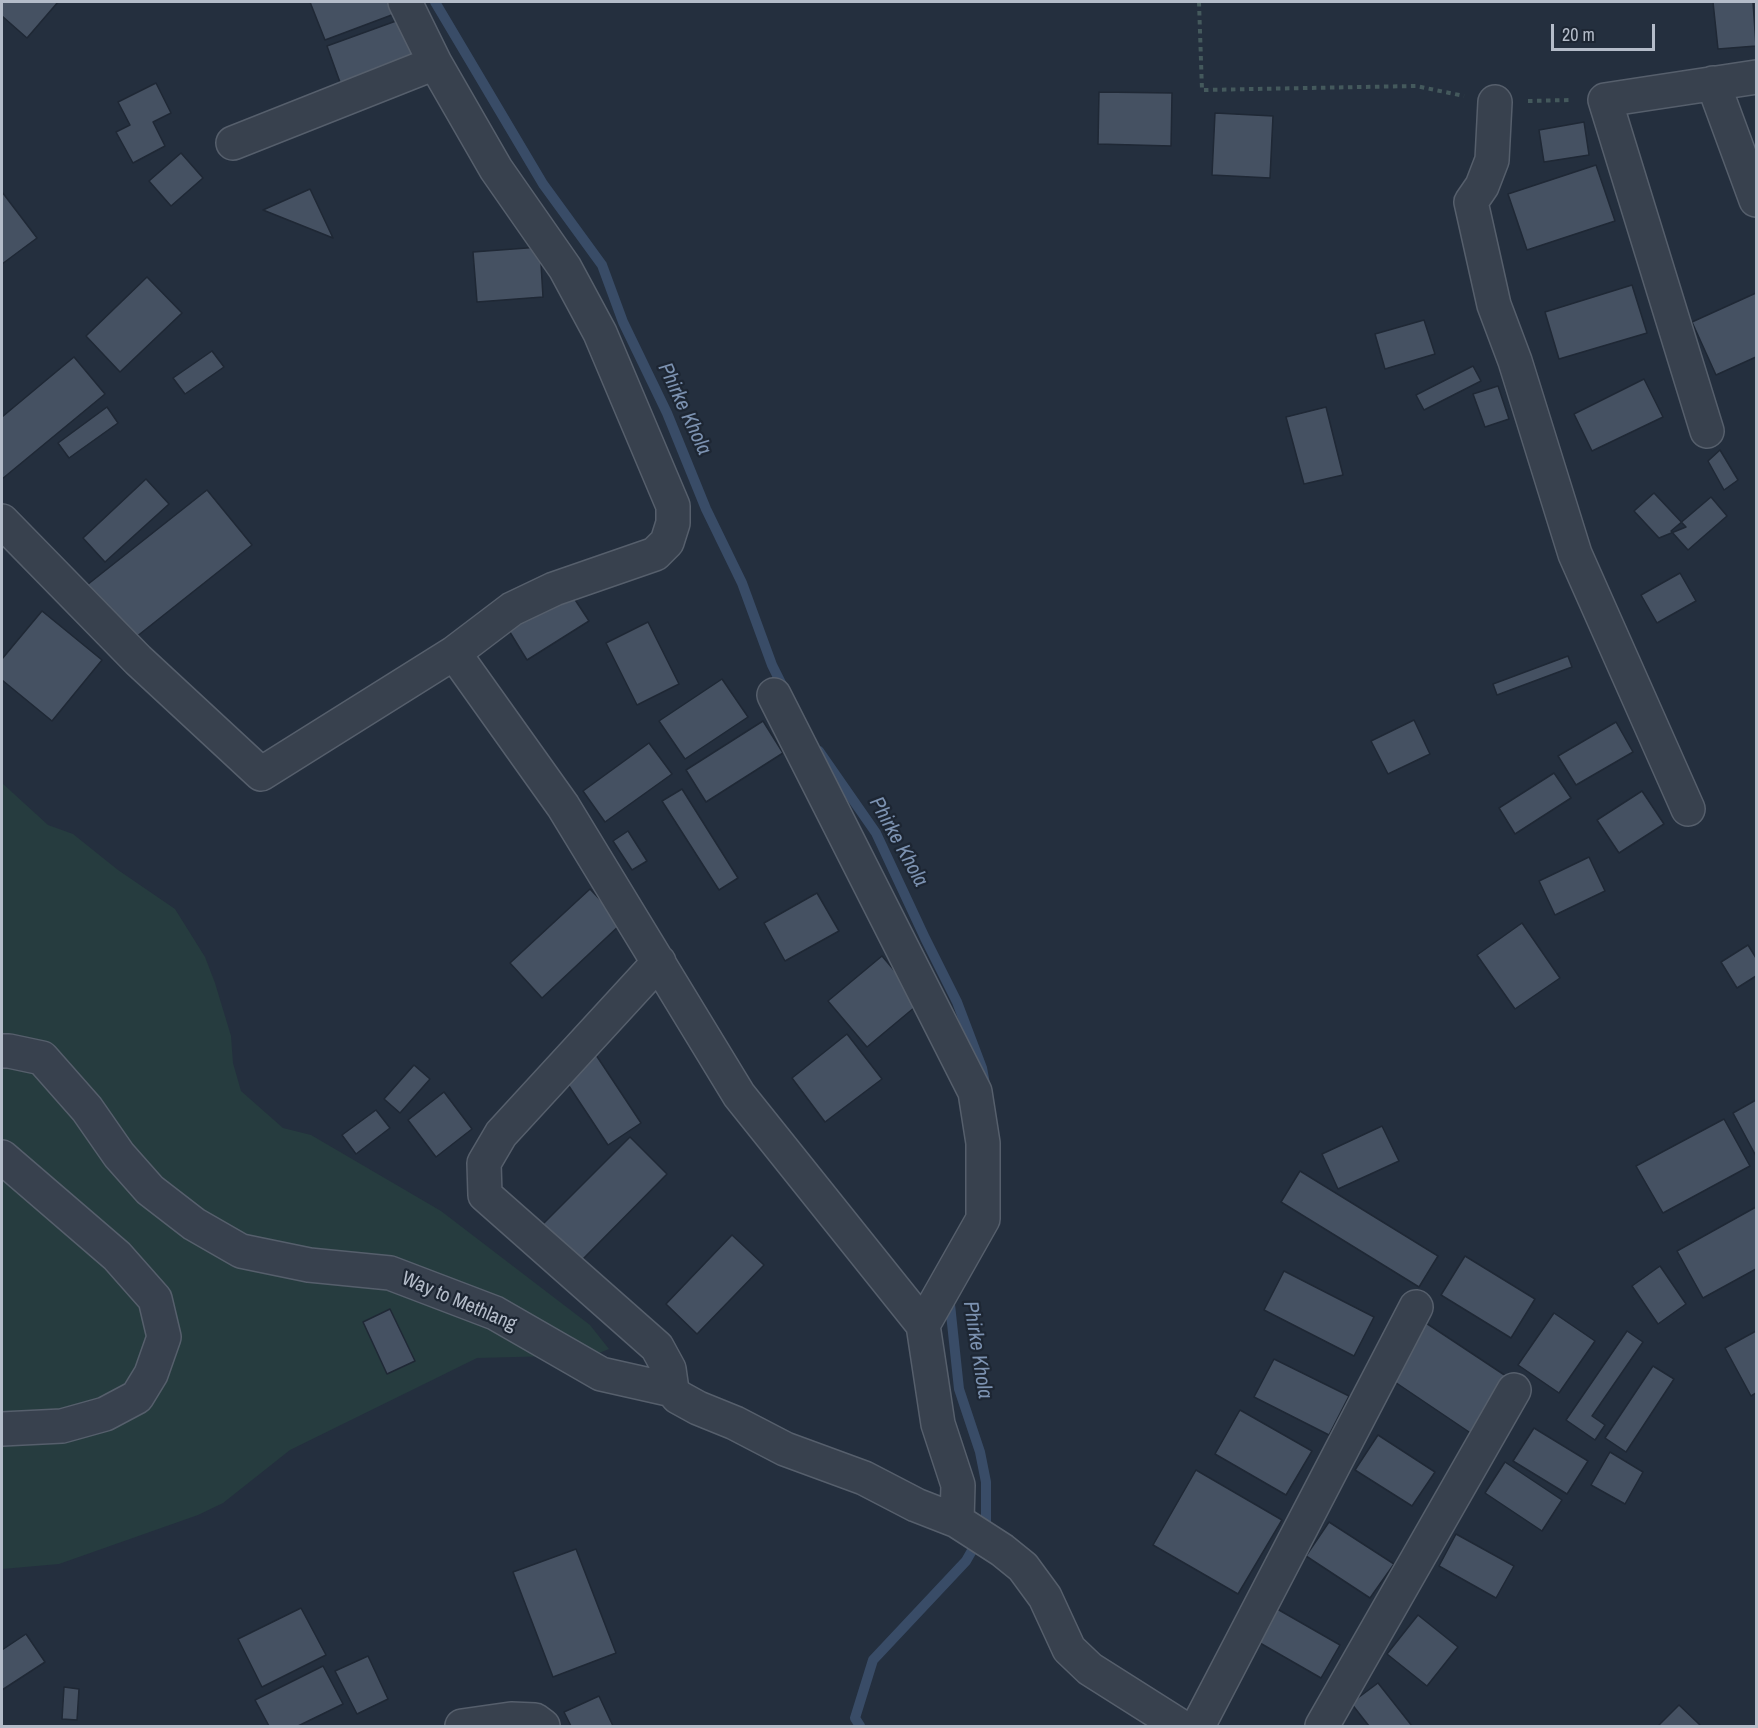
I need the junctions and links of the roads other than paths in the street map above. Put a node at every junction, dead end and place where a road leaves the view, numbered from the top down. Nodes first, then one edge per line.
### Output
1 (405, 2) edge
2 (435, 63) junction
3 (1756, 77) edge
4 (1713, 83) junction
5 (1495, 102) road end
6 (233, 143) dead end
7 (1756, 200) edge
8 (1707, 431) dead end
9 (2, 521) edge
10 (454, 653) junction
11 (774, 695) dead end
12 (1688, 809) dead end
13 (659, 962) junction
14 (2, 1051) edge
15 (2, 1157) edge
16 (1416, 1307) dead end
17 (923, 1325) junction
18 (672, 1390) junction
19 (1514, 1390) dead end
20 (2, 1429) edge
21 (957, 1521) junction
22 (462, 1726) edge
23 (543, 1726) edge
24 (1180, 1726) edge
25 (1198, 1726) edge
26 (1322, 1726) edge

1 - 2 street
2 - 6 street
2 - 10 street
3 - 4 street
4 - 7 street
4 - 8 street
5 - 12 street
9 - 10 street
10 - 13 street
11 - 17 street
13 - 17 street
13 - 18 street
14 - 18 street, Way to Methlang
15 - 20 street
16 - 25 street
17 - 21 street
18 - 21 street, Way to Methlang
19 - 26 street
21 - 24 street, Way to Methlang
22 - 23 street

